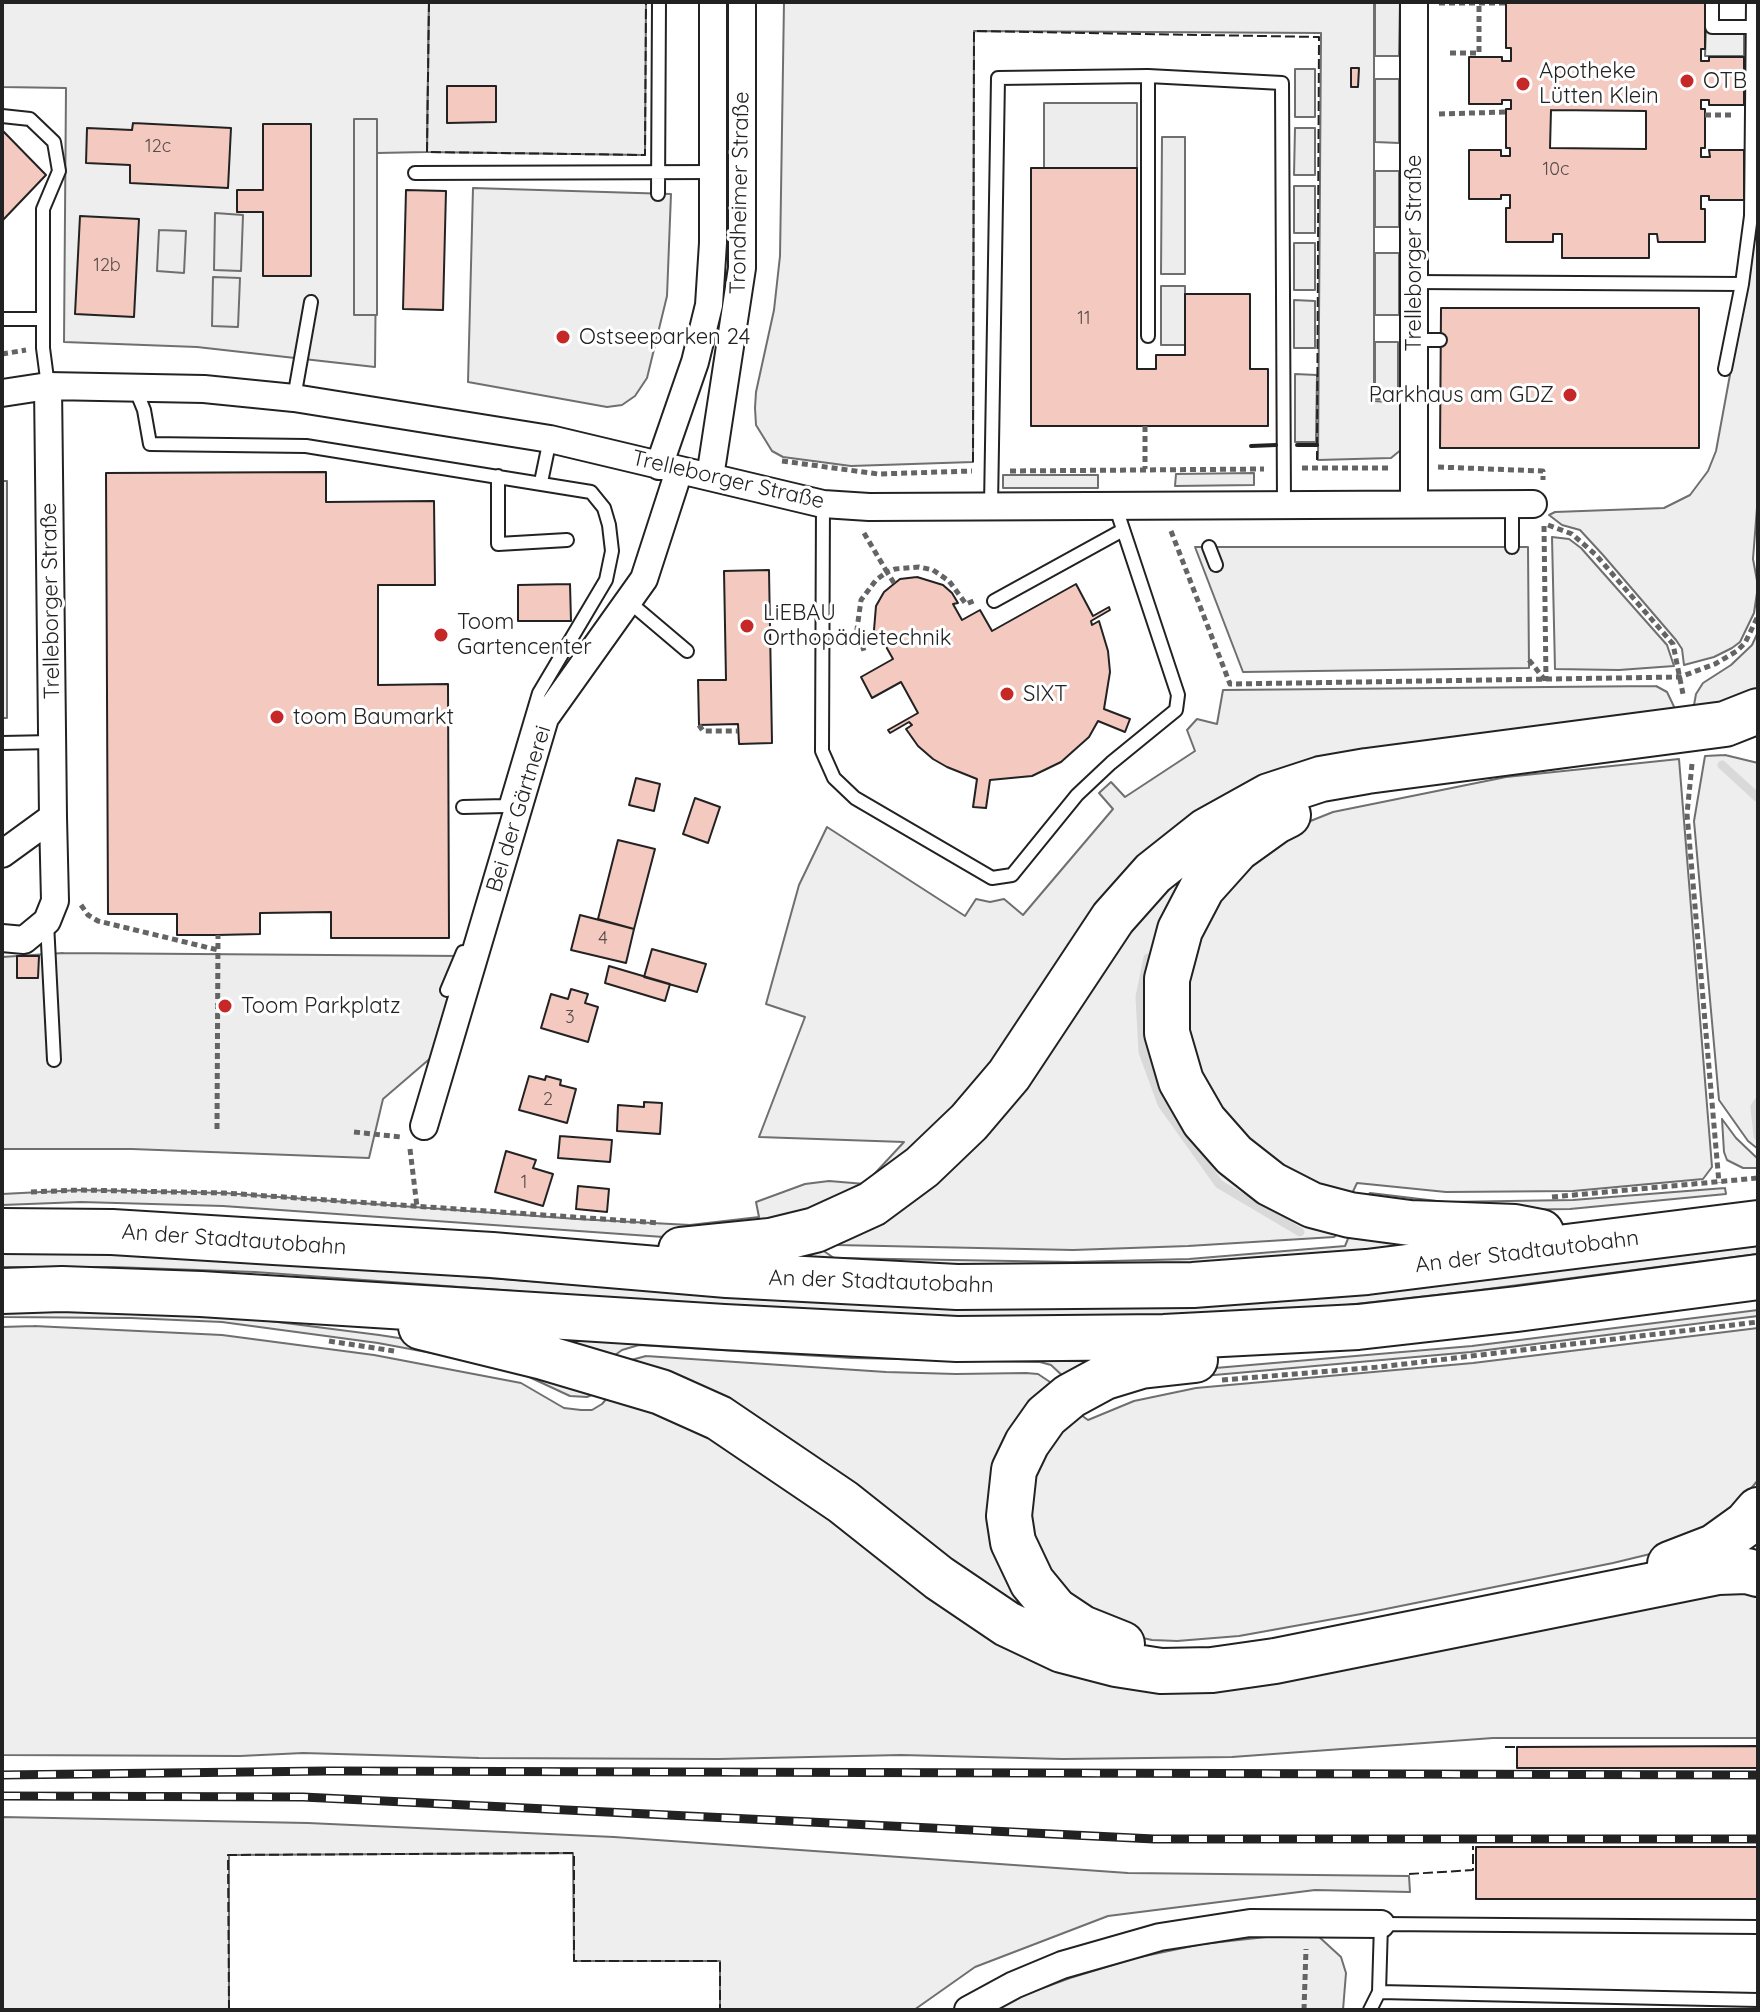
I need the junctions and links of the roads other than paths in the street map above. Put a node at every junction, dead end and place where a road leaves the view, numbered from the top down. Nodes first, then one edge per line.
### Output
1 (659, 2) edge
2 (713, 2) edge
3 (742, 2) edge
4 (1712, 2) edge
5 (1753, 2) edge
6 (1414, 3) edge
7 (1753, 27) junction
8 (1148, 76) junction
9 (2, 116) edge
10 (714, 172) junction
11 (415, 173) dead end
12 (658, 173) junction
13 (658, 194) dead end
14 (1414, 282) junction
15 (1742, 284) junction
16 (311, 302) dead end
17 (2, 319) edge
18 (43, 319) junction
19 (1148, 336) dead end
20 (1414, 340) junction
21 (1440, 340) dead end
22 (1725, 369) dead end
23 (48, 386) junction
24 (135, 388) junction
25 (2, 393) edge
26 (294, 398) junction
27 (550, 439) junction
28 (669, 468) junction
29 (498, 476) junction
30 (710, 477) junction
31 (541, 482) junction
32 (823, 504) junction
33 (1414, 504) junction
34 (1115, 505) junction
35 (1284, 505) junction
36 (991, 506) junction
37 (1535, 506) joint
38 (1123, 530) junction
39 (567, 540) dead end
40 (1209, 547) dead end
41 (1512, 547) dead end
42 (1216, 565) dead end
43 (628, 601) junction
44 (994, 601) road end
45 (687, 651) dead end
46 (1758, 711) edge
47 (52, 742) junction
48 (2, 743) edge
49 (1758, 746) edge
50 (505, 806) junction
51 (463, 807) dead end
52 (53, 817) junction
53 (2, 854) edge
54 (47, 921) junction
55 (2, 938) edge
56 (447, 990) dead end
57 (54, 1060) dead end
58 (424, 1126) dead end
59 (1758, 1223) edge
60 (2, 1231) edge
61 (1602, 1244) junction
62 (492, 1255) junction
63 (1758, 1277) edge
64 (2, 1291) edge
65 (351, 1303) junction
66 (1358, 1327) junction
67 (1758, 1510) edge
68 (1758, 1574) edge
69 (1381, 1924) junction
70 (1758, 1927) edge
71 (1379, 1992) junction
72 (1758, 2000) edge
73 (968, 2010) edge
74 (1370, 2010) edge

1 - 12 lane
2 - 10 street, Trondheimer Straße
3 - 30 street, Trondheimer Straße
4 - 7 lane
5 - 7 lane
6 - 14 street, Trelleborger Straße
7 - 15 lane
8 - 19 lane
8 - 35 lane
8 - 36 lane
9 - 18 lane
10 - 12 lane
10 - 28 street, Trondheimer Straße
11 - 12 lane
12 - 13 lane
14 - 15 lane
14 - 20 street, Trelleborger Straße
15 - 22 lane
16 - 26 lane
17 - 18 lane
18 - 23 lane
20 - 21 lane
20 - 33 street, Trelleborger Straße
23 - 24 street, Trelleborger Straße
23 - 25 street, Trelleborger Straße
23 - 47 street, Trelleborger Straße
24 - 26 street, Trelleborger Straße
24 - 29 lane
26 - 27 street, Trelleborger Straße
27 - 28 street, Trelleborger Straße
27 - 31 lane
28 - 30 street, Trelleborger Straße
28 - 43 street, Bei der Gärtnerei
29 - 31 lane
29 - 39 lane
30 - 32 street, Trelleborger Straße
31 - 50 lane
32 - 36 street, Trelleborger Straße
32 - 38 lane
33 - 35 street, Trelleborger Straße
33 - 37 street, Trelleborger Straße
34 - 35 street, Trelleborger Straße
34 - 36 street, Trelleborger Straße
34 - 38 lane
37 - 41 lane
38 - 44 lane
40 - 42 lane
43 - 45 lane
43 - 58 street, Bei der Gärtnerei
46 - 62 highway
47 - 48 lane
47 - 52 street, Trelleborger Straße
49 - 61 highway
50 - 51 lane
50 - 56 lane
52 - 53 street
52 - 54 street, Trelleborger Straße
54 - 55 street
54 - 57 lane
59 - 61 highway, An der Stadtautobahn
60 - 62 highway, An der Stadtautobahn
61 - 62 highway, An der Stadtautobahn
63 - 66 highway
64 - 65 highway
65 - 66 highway
65 - 68 highway
66 - 67 highway
69 - 70 lane
69 - 71 lane
69 - 73 street
71 - 72 lane
71 - 74 lane

